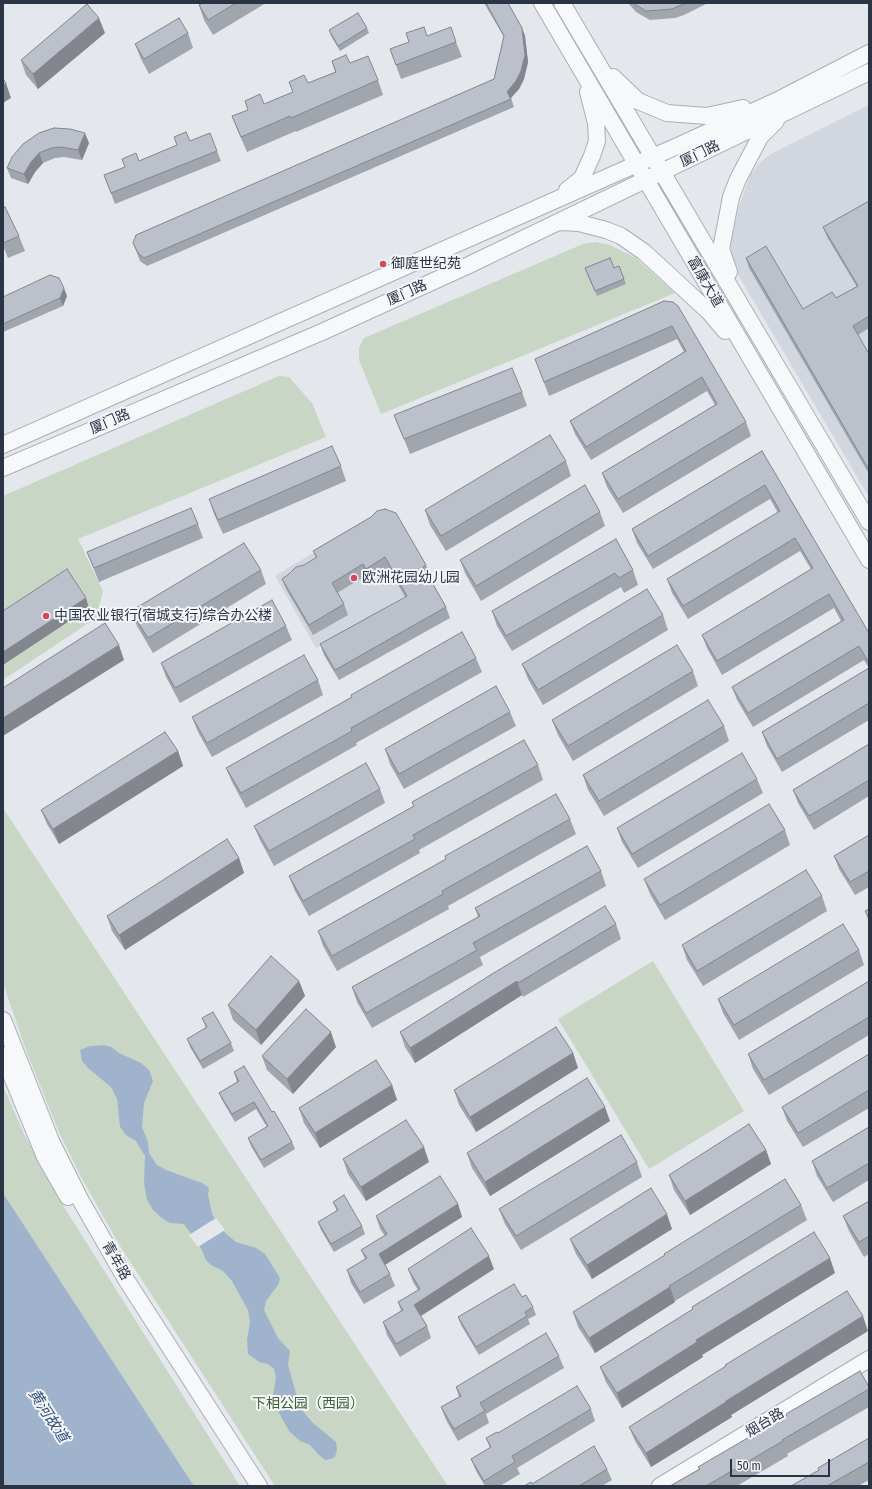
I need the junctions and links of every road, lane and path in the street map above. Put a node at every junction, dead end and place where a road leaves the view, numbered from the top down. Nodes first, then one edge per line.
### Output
1 (542, 3) edge
2 (562, 3) edge
3 (869, 53) edge
4 (595, 60) junction
5 (579, 66) junction
6 (869, 72) edge
7 (780, 107) junction
8 (653, 156) junction
9 (637, 164) junction
10 (662, 173) junction
11 (646, 180) junction
12 (555, 201) junction
13 (558, 222) junction
14 (766, 349) junction
15 (751, 360) junction
16 (3, 445) edge
17 (3, 468) edge
18 (869, 522) edge
19 (869, 560) edge
20 (3, 1020) edge
21 (3, 1055) edge
22 (869, 1359) edge
23 (248, 1486) edge
24 (259, 1486) edge
25 (660, 1486) edge

1 - 5 street, 富康大道
2 - 4 street, 富康大道
3 - 7 street, 厦门路
4 - 7 street
4 - 8 street, 富康大道
5 - 9 street, 富康大道
5 - 12 street
6 - 7 street, 厦门路
7 - 8 street, 厦门路
7 - 10 street, 厦门路
7 - 14 street
8 - 9 street, 厦门路
8 - 10 street, 富康大道
9 - 11 street, 富康大道
9 - 12 street, 厦门路
10 - 11 street, 厦门路
10 - 14 street, 富康大道
11 - 13 street, 厦门路
11 - 15 street, 富康大道
12 - 16 street, 厦门路
13 - 15 street
13 - 17 street, 厦门路
14 - 18 street, 富康大道
15 - 19 street, 富康大道
20 - 24 street, 青年路
21 - 23 street, 青年路
22 - 25 street, 烟台路

